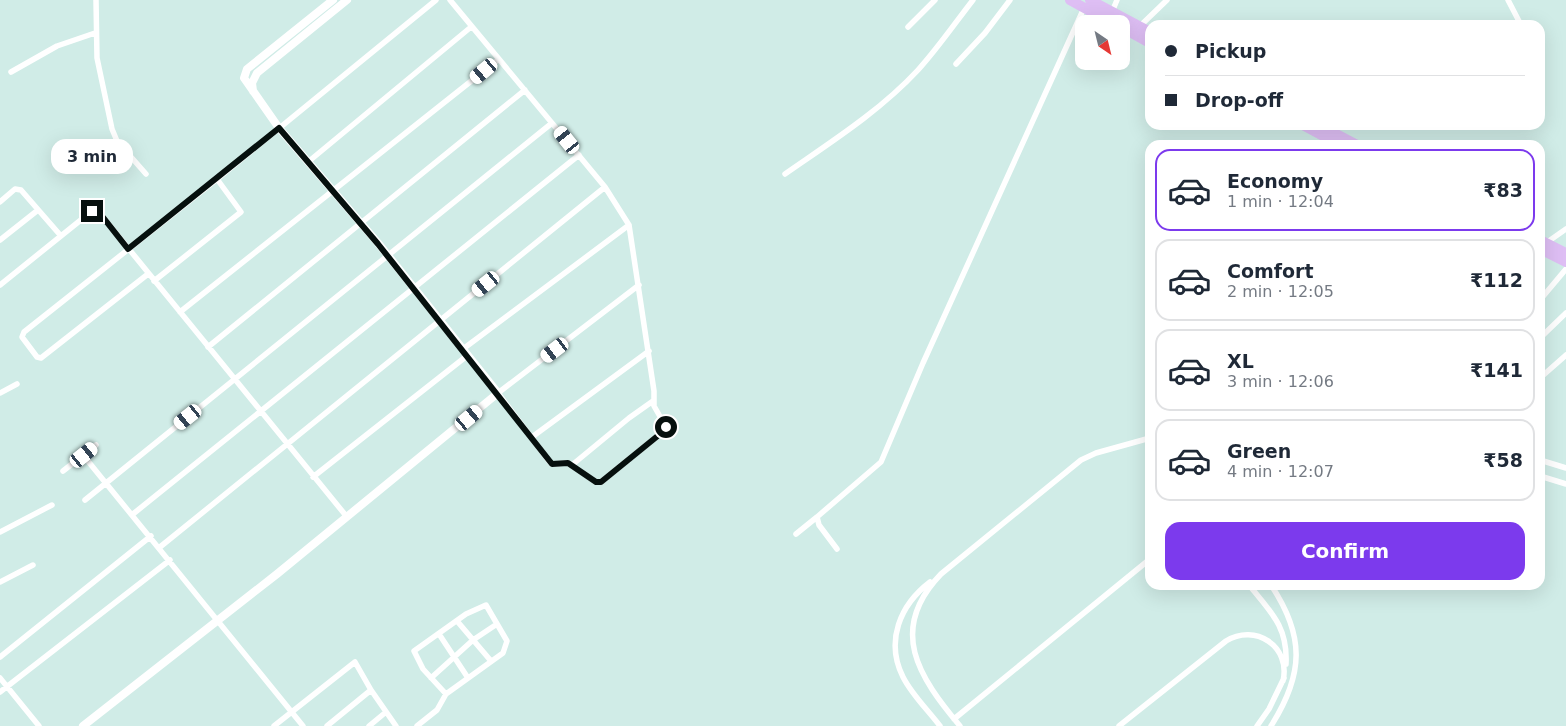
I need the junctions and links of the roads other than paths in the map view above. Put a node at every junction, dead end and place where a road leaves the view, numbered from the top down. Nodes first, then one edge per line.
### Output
1 (96, 0) edge
2 (332, 0) edge
3 (436, 0) edge
4 (450, 0) edge
5 (935, 0) edge
6 (973, 0) edge
7 (1010, 0) edge
8 (1070, 0) edge
9 (1117, 0) edge
10 (1167, 0) edge
11 (1508, 0) edge
12 (344, 1) edge
13 (1087, 4) edge
14 (1112, 12) junction
15 (1102, 15) edge
16 (1146, 20) edge
17 (1518, 20) edge
18 (1145, 21) edge
19 (1140, 26) junction
20 (471, 27) junction
21 (908, 27) dead end
22 (1145, 29) edge
23 (1130, 32) edge
24 (95, 33) junction
25 (1145, 40) edge
26 (498, 59) junction
27 (956, 64) dead end
28 (11, 72) dead end
29 (525, 90) junction
30 (253, 91) junction
31 (552, 123) junction
32 (279, 128) junction
33 (1312, 130) edge
34 (1328, 130) edge
35 (1331, 140) edge
36 (1348, 140) edge
37 (579, 155) junction
38 (308, 162) junction
39 (146, 174) dead end
40 (785, 174) dead end
41 (217, 179) junction
42 (605, 187) junction
43 (333, 191) junction
44 (0, 202) edge
45 (38, 210) junction
46 (362, 224) junction
47 (629, 225) junction
48 (1566, 229) edge
49 (61, 236) junction
50 (0, 240) edge
51 (1545, 246) edge
52 (128, 249) junction
53 (1545, 249) edge
54 (1545, 250) edge
55 (1566, 253) edge
56 (388, 256) junction
57 (1566, 262) edge
58 (1566, 269) edge
59 (148, 274) junction
60 (154, 281) junction
61 (0, 285) edge
62 (639, 285) junction
63 (414, 288) junction
64 (1545, 294) edge
65 (180, 312) junction
66 (1566, 313) edge
67 (440, 321) junction
68 (1545, 333) edge
69 (208, 347) junction
70 (648, 351) junction
71 (465, 352) junction
72 (1566, 355) edge
73 (1545, 374) edge
74 (234, 379) junction
75 (17, 384) dead end
76 (0, 393) edge
77 (498, 393) junction
78 (653, 402) junction
79 (260, 412) junction
80 (532, 437) junction
81 (1145, 439) edge
82 (1126, 443) junction
83 (1145, 443) edge
84 (96, 445) dead end
85 (287, 445) junction
86 (84, 455) junction
87 (1545, 462) edge
88 (572, 465) junction
89 (1566, 468) edge
90 (63, 471) dead end
91 (313, 477) junction
92 (1545, 478) edge
93 (107, 482) junction
94 (1566, 484) edge
95 (84, 500) dead end
96 (52, 505) dead end
97 (133, 514) junction
98 (346, 517) junction
99 (817, 517) junction
100 (0, 532) edge
101 (796, 534) dead end
102 (151, 536) junction
103 (160, 547) junction
104 (837, 549) dead end
105 (170, 560) junction
106 (1145, 563) edge
107 (33, 565) dead end
108 (940, 574) junction
109 (0, 582) edge
110 (1253, 590) edge
111 (1274, 590) edge
112 (218, 618) junction
113 (457, 620) junction
114 (497, 624) junction
115 (439, 634) junction
116 (473, 640) junction
117 (454, 656) junction
118 (0, 657) edge
119 (491, 661) junction
120 (0, 678) edge
121 (431, 678) junction
122 (468, 678) junction
123 (1283, 681) junction
124 (7, 687) junction
125 (371, 690) junction
126 (0, 692) edge
127 (446, 694) junction
128 (292, 712) junction
129 (386, 712) junction
130 (954, 719) junction
131 (39, 726) edge
132 (83, 726) edge
133 (274, 726) edge
134 (303, 726) edge
135 (326, 726) edge
136 (369, 726) edge
137 (396, 726) edge
138 (417, 726) edge
139 (940, 726) edge
140 (960, 726) edge
141 (1119, 726) edge
142 (1257, 726) edge
143 (1271, 726) edge

1 - 24 street
2 - 30 street
3 - 32 street
4 - 20 street
5 - 21 street
6 - 40 street
7 - 27 street
8 - 13 highway
9 - 14 street
10 - 16 street
11 - 17 street
12 - 30 street
13 - 14 highway
13 - 15 highway
13 - 99 street
14 - 19 highway
18 - 19 street
19 - 22 highway
20 - 26 street
20 - 38 street
23 - 25 highway
24 - 28 street
24 - 39 street
26 - 29 street
26 - 43 street
29 - 31 street
29 - 46 street
30 - 32 street
31 - 37 street
31 - 56 street
32 - 38 street
32 - 41 street
33 - 35 highway
34 - 36 highway
37 - 42 street
37 - 63 street
38 - 43 street
41 - 52 street
41 - 60 street
42 - 47 street
42 - 67 street
43 - 46 street
43 - 65 street
44 - 45 street
45 - 49 street
45 - 50 street
46 - 56 street
46 - 69 street
47 - 62 street
47 - 71 street
48 - 51 street
49 - 52 street
49 - 61 street
52 - 59 street
52 - 59 street
53 - 55 highway
54 - 57 highway
56 - 63 street
56 - 74 street
58 - 64 street
59 - 60 street
60 - 65 street
62 - 70 street
62 - 77 street
63 - 67 street
63 - 79 street
65 - 69 street
66 - 68 street
67 - 71 street
67 - 85 street
69 - 74 street
70 - 78 street
70 - 80 street
71 - 77 street
71 - 91 street
72 - 73 street
74 - 79 street
74 - 93 street
75 - 76 street
77 - 80 street
77 - 98 street
78 - 88 street
78 - 88 street
79 - 85 street
79 - 97 street
80 - 88 street
81 - 82 street
82 - 83 street
82 - 108 street
84 - 86 street
85 - 91 street
85 - 103 street
86 - 90 street
86 - 93 street
87 - 89 street
91 - 98 street
92 - 94 street
93 - 95 street
93 - 97 street
96 - 100 street
97 - 102 street
98 - 112 street
99 - 101 street
99 - 104 street
102 - 103 street
102 - 118 street
103 - 105 street
105 - 112 street
105 - 124 street
106 - 130 street
107 - 109 street
108 - 130 street
108 - 139 street
110 - 123 street
111 - 143 street
112 - 128 street
112 - 132 street
113 - 114 street
113 - 115 street
113 - 116 street
114 - 116 street
114 - 119 street
115 - 117 street
115 - 121 street
116 - 117 street
116 - 119 street
117 - 121 street
117 - 122 street
119 - 122 street
120 - 124 street
121 - 127 street
122 - 127 street
123 - 141 street
123 - 142 street
124 - 126 street
124 - 131 street
125 - 128 street
125 - 129 street
125 - 135 street
127 - 138 street
128 - 133 street
128 - 134 street
129 - 136 street
129 - 137 street
130 - 140 street

